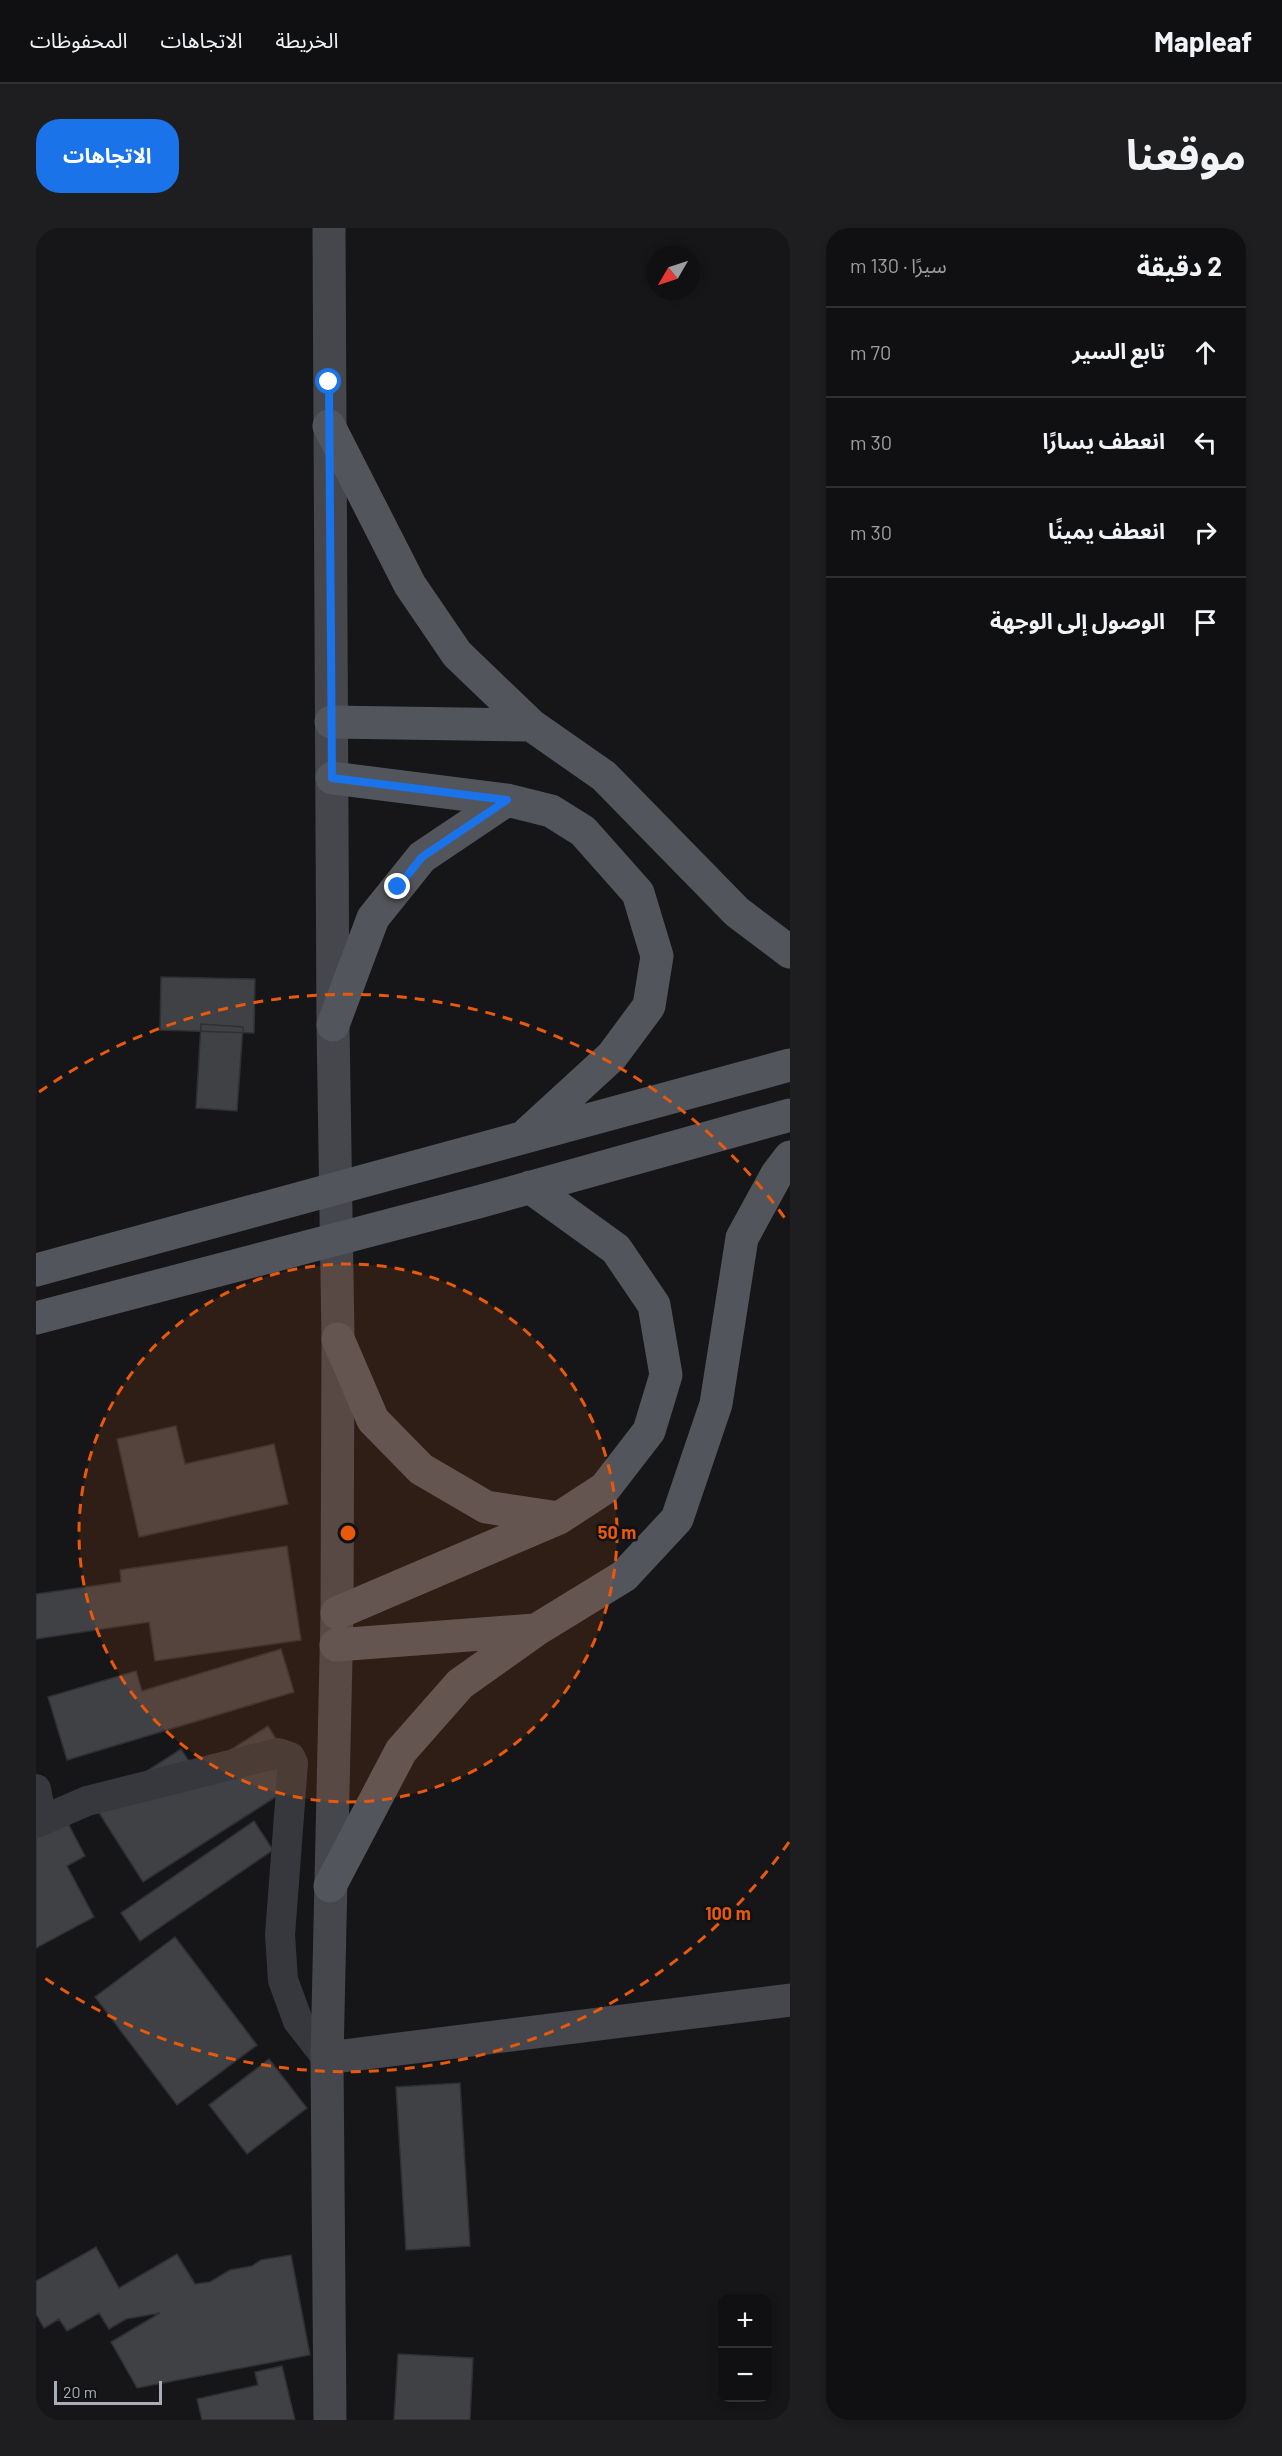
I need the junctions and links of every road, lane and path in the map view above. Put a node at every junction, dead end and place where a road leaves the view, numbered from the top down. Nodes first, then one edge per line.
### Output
1 (329, 228) edge
2 (329, 426) junction
3 (331, 722) junction
4 (531, 725) junction
5 (332, 778) junction
6 (507, 800) junction
7 (790, 952) edge
8 (333, 1025) junction
9 (790, 1065) edge
10 (790, 1115) edge
11 (525, 1136) junction
12 (790, 1157) edge
13 (530, 1187) junction
14 (36, 1270) edge
15 (36, 1318) edge
16 (338, 1339) junction
17 (559, 1518) junction
18 (337, 1613) junction
19 (536, 1630) junction
20 (336, 1645) junction
21 (36, 1789) edge
22 (39, 1821) edge
23 (330, 1886) junction
24 (790, 2000) edge
25 (327, 2058) junction
26 (330, 2420) edge

1 - 2 street
2 - 3 street
2 - 4 main road
3 - 4 main road
3 - 5 street
4 - 7 main road
5 - 6 main road
5 - 8 street
6 - 8 main road
6 - 11 main road
8 - 16 street
9 - 11 main road
10 - 13 main road
11 - 14 main road
12 - 19 main road
13 - 15 main road
13 - 17 main road
16 - 17 main road
16 - 18 street
17 - 18 main road
18 - 20 street
19 - 20 main road
19 - 23 main road
20 - 23 street
21 - 22 street
22 - 25 street
23 - 25 street
24 - 25 street
25 - 26 street

